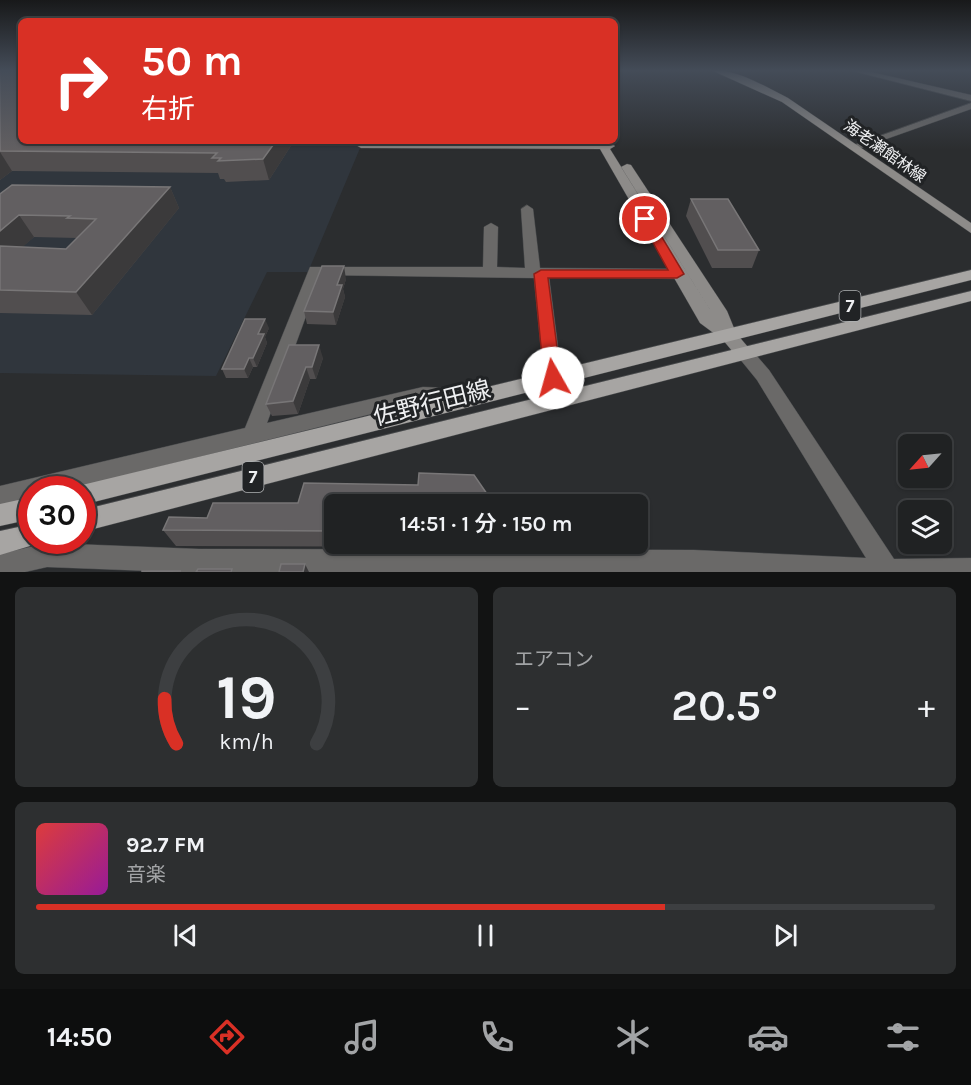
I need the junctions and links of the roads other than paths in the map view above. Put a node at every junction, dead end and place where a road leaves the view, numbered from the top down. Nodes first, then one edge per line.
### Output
1 (779, 97) edge
2 (971, 106) edge
3 (484, 144) edge
4 (608, 144) edge
5 (362, 145) dead end
6 (854, 147) junction
7 (527, 209) dead end
8 (490, 227) dead end
9 (971, 229) edge
10 (490, 273) junction
11 (537, 274) junction
12 (685, 274) junction
13 (971, 276) edge
14 (971, 296) edge
15 (729, 336) junction
16 (744, 352) junction
17 (553, 378) junction
18 (477, 396) junction
19 (253, 434) junction
20 (96, 492) edge
21 (0, 496) edge
22 (18, 511) edge
23 (0, 515) edge
24 (96, 517) edge
25 (18, 538) edge
26 (0, 543) edge
27 (0, 566) edge
28 (197, 566) edge
29 (695, 567) edge
30 (971, 570) edge
31 (888, 572) edge

1 - 6 street, 海老瀬館林線
2 - 6 street
3 - 5 street
4 - 12 street
6 - 9 street, 海老瀬館林線
7 - 11 street
8 - 10 street
10 - 11 street
10 - 19 street
11 - 12 street
11 - 17 street
12 - 15 street
13 - 15 main road, 佐野行田線 / 7
14 - 16 main road, 佐野行田線 / 7
15 - 16 street
15 - 17 main road, 佐野行田線 / 7
16 - 24 main road, 佐野行田線 / 7
16 - 31 street
17 - 18 main road, 佐野行田線 / 7
18 - 19 street
18 - 20 main road, 佐野行田線 / 7
19 - 21 street
22 - 23 main road
25 - 26 main road
27 - 28 street
28 - 29 street
29 - 31 street
30 - 31 street

